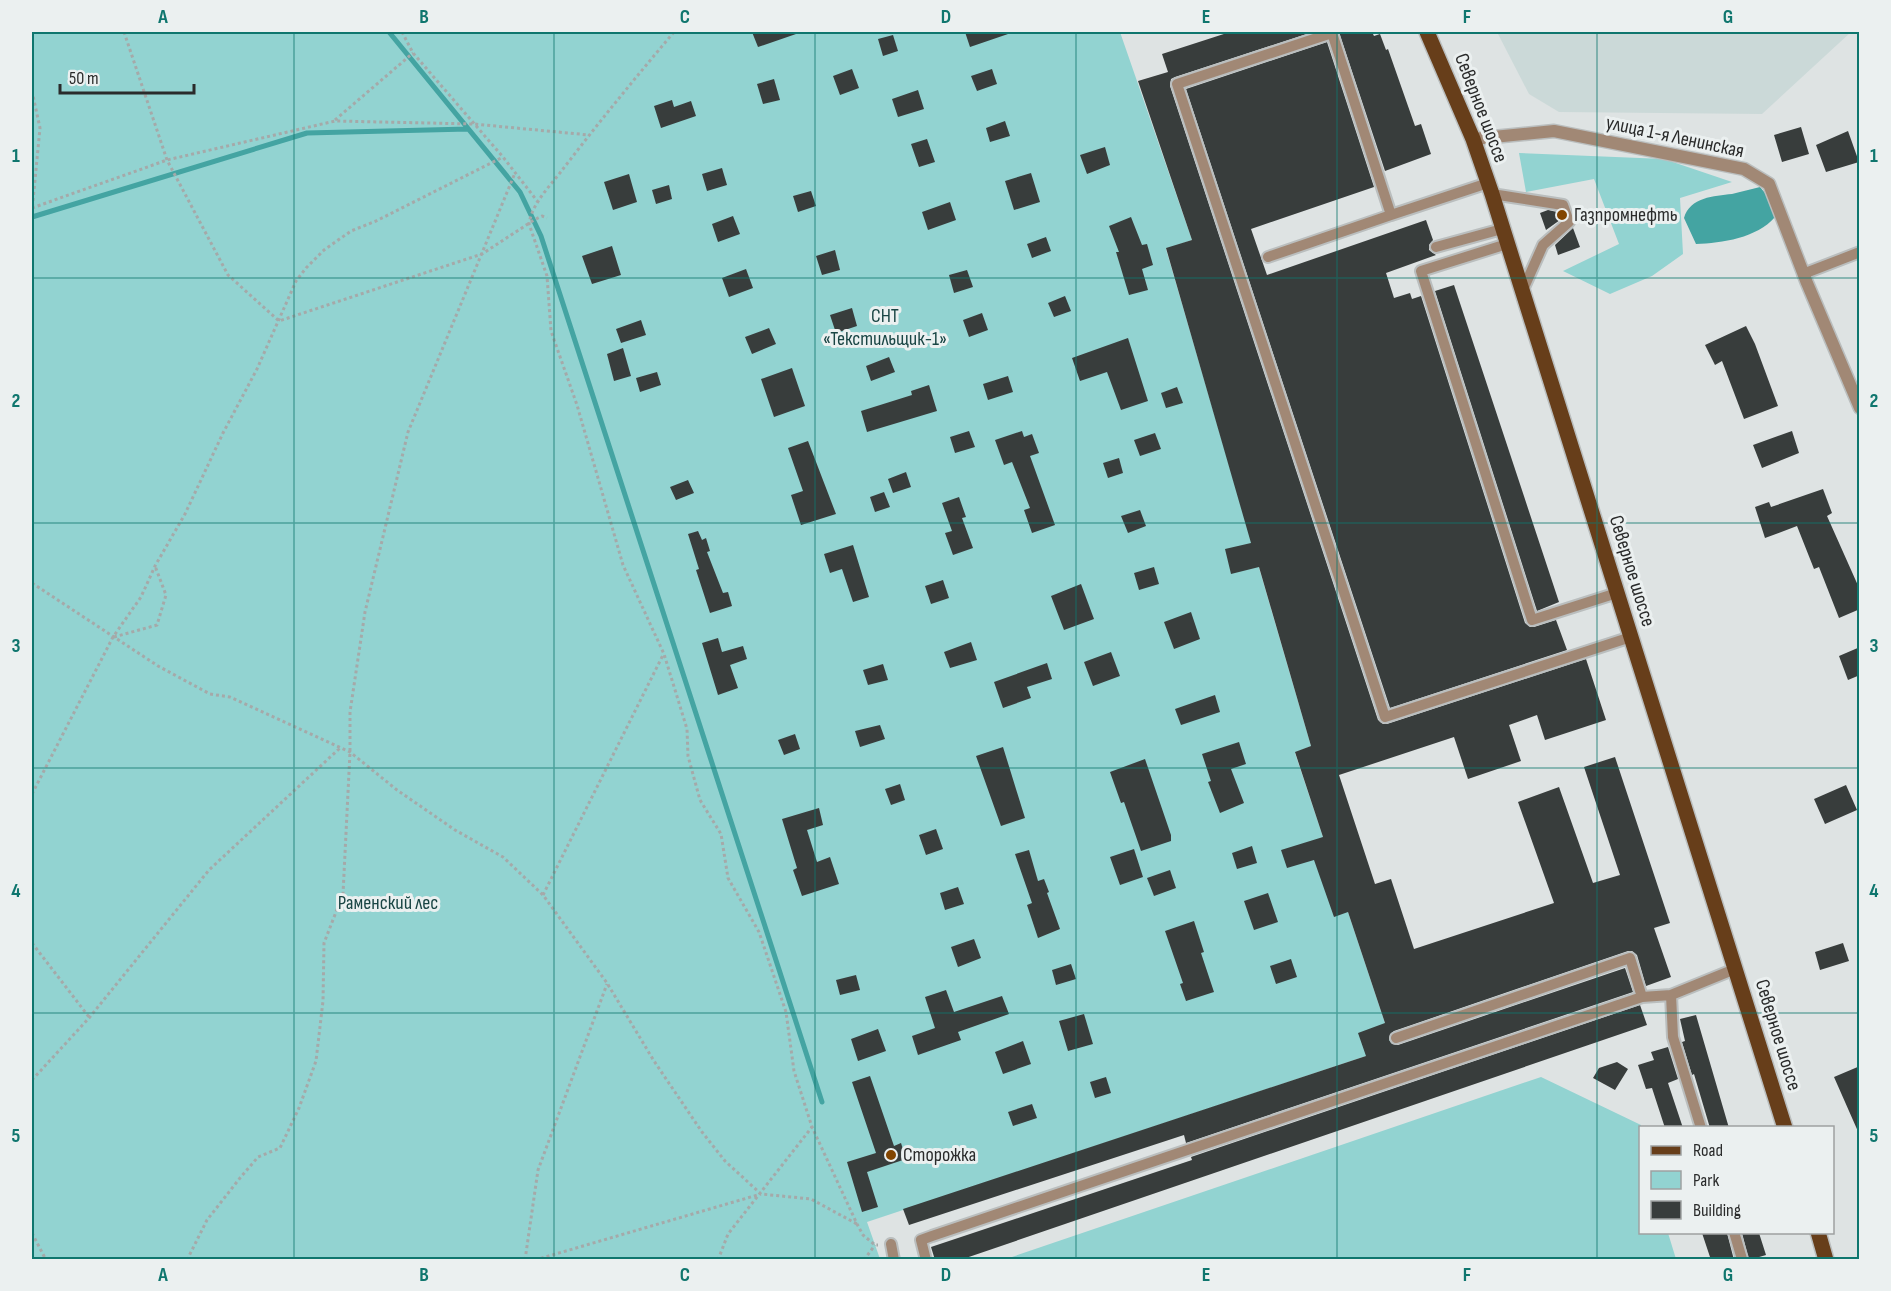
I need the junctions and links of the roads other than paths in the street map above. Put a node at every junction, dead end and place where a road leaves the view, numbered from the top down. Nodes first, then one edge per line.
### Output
1 (1427, 32) edge
2 (1473, 139) junction
3 (1490, 189) junction
4 (1391, 215) junction
5 (1502, 229) junction
6 (1507, 244) junction
7 (1436, 247) dead end
8 (1860, 252) edge
9 (1268, 258) dead end
10 (1803, 274) junction
11 (1522, 292) junction
12 (1860, 408) edge
13 (1617, 593) junction
14 (1631, 637) junction
15 (1735, 969) junction
16 (1671, 995) junction
17 (1642, 997) junction
18 (1396, 1038) dead end
19 (1700, 1126) edge
20 (1784, 1126) edge
21 (1734, 1234) edge
22 (1818, 1234) edge
23 (891, 1244) dead end
24 (1742, 1259) edge
25 (894, 1260) edge
26 (926, 1260) edge
27 (1826, 1260) edge

1 - 2 main road, Северное шоссе
2 - 3 main road, Северное шоссе
2 - 10 street, улица 1-я Ленинская
3 - 4 lane
3 - 5 main road, Северное шоссе
3 - 11 lane
4 - 9 lane
4 - 14 lane
5 - 6 main road, Северное шоссе
5 - 7 lane
6 - 11 main road, Северное шоссе
6 - 13 lane
8 - 10 lane
10 - 12 street, улица 1-я Ленинская
11 - 13 main road, Северное шоссе
13 - 14 main road, Северное шоссе
14 - 15 main road, Северное шоссе
15 - 16 lane
15 - 20 main road, Северное шоссе
16 - 17 lane
16 - 19 lane
17 - 18 lane
17 - 26 lane
21 - 24 lane
22 - 27 main road
23 - 25 lane

